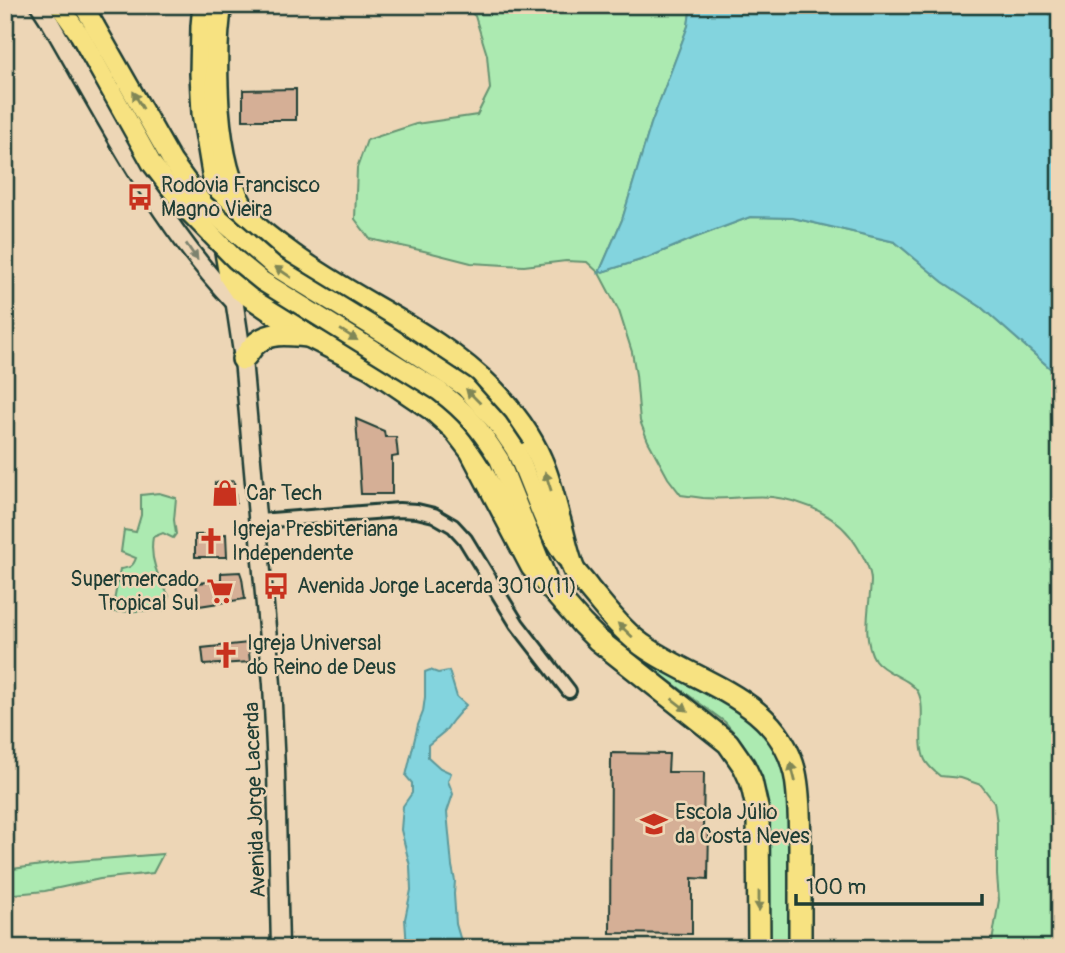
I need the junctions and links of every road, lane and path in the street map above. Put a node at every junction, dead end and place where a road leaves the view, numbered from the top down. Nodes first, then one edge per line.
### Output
1 (39, 5) edge
2 (60, 5) edge
3 (83, 5) edge
4 (217, 9) edge
5 (87, 30) junction
6 (230, 276) junction
7 (234, 302) junction
8 (308, 336) junction
9 (243, 359) junction
10 (259, 521) junction
11 (574, 570) junction
12 (552, 591) junction
13 (569, 691) dead end
14 (280, 948) edge
15 (759, 948) edge
16 (800, 948) edge

1 -> 7 main road
2 - 5 main road
3 - 5 main road
4 - 6 highway
11 -> 4 highway
11 -> 5 main road, bridge
5 -> 12 main road, bridge
6 - 7 main road, Avenida Jorge Lacerda
6 - 8 highway
7 - 9 main road, Avenida Jorge Lacerda
8 - 9 highway
8 - 12 highway
9 - 10 main road, Avenida Jorge Lacerda
10 - 13 street
10 - 14 main road, Avenida Jorge Lacerda
16 -> 11 highway
12 -> 15 highway

